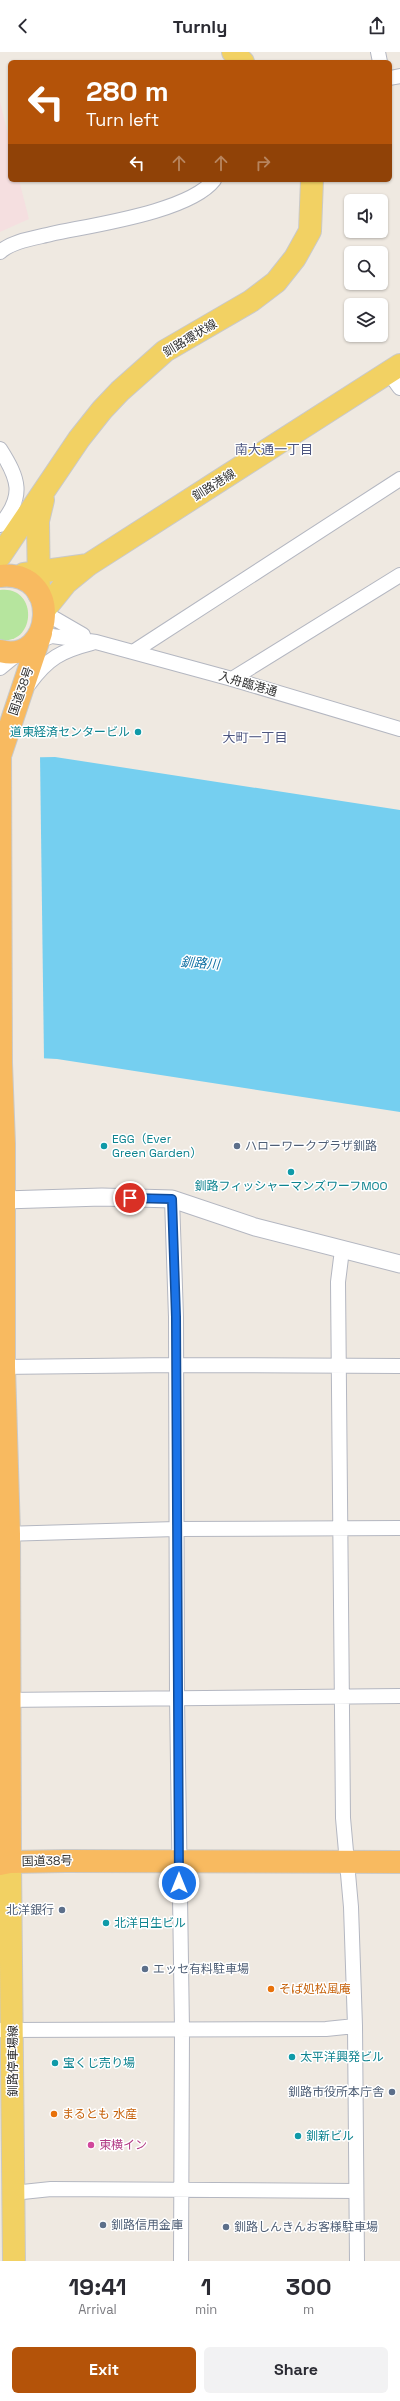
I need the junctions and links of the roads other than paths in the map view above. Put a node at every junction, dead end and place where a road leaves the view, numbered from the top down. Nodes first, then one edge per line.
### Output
1 (233, 52) edge
2 (241, 60) edge
3 (212, 182) edge
4 (312, 182) edge
5 (0, 252) edge
6 (396, 375) edge
7 (0, 449) edge
8 (400, 480) edge
9 (45, 493) junction
10 (0, 525) edge
11 (88, 565) junction
12 (3, 570) edge
13 (400, 575) edge
14 (38, 618) junction
15 (96, 642) junction
16 (0, 651) edge
17 (133, 652) junction
18 (0, 668) edge
19 (232, 679) junction
20 (16, 702) junction
21 (400, 729) edge
22 (0, 750) edge
23 (1, 1063) edge
24 (2, 1144) edge
25 (172, 1199) junction
26 (4, 1200) junction
27 (342, 1250) junction
28 (400, 1264) edge
29 (175, 1365) junction
30 (339, 1366) junction
31 (400, 1366) edge
32 (2, 1367) edge
33 (400, 1528) edge
34 (176, 1529) junction
35 (340, 1529) junction
36 (5, 1534) edge
37 (400, 1696) edge
38 (177, 1697) junction
39 (342, 1697) junction
40 (4, 1700) edge
41 (179, 1860) junction
42 (3, 1862) edge
43 (347, 1862) junction
44 (400, 1862) edge
45 (355, 2026) junction
46 (6, 2029) edge
47 (182, 2029) junction
48 (180, 2190) junction
49 (356, 2191) junction
50 (7, 2194) edge
51 (14, 2261) edge
52 (181, 2261) edge
53 (357, 2261) edge

1 - 2 main road
3 - 5 street
4 - 9 main road, 釧路環状線
6 - 11 main road, 釧路港線
7 - 10 street
8 - 17 street
9 - 12 main road, 釧路環状線
9 - 14 main road, 釧路環状線
11 - 14 main road, 釧路港線
11 - 14 main road, 釧路港線
12 - 14 highway
13 - 19 street
14 - 15 street
14 - 15 street
14 - 16 highway, 国道38号
14 - 18 street
14 - 20 highway, 国道38号
15 - 17 street, 入舟臨港通
15 - 20 street
17 - 19 street, 入舟臨港通
19 - 21 street, 入舟臨港通
20 - 22 highway, 国道38号
22 - 23 highway, 国道38号
23 - 24 highway, 国道38号
24 - 26 highway, 国道38号
25 - 26 street
25 - 27 street
25 - 29 street
26 - 32 highway, 国道38号
27 - 28 street
27 - 30 street
29 - 30 street
29 - 32 street
29 - 34 street
30 - 31 street
30 - 35 street
32 - 36 highway, 国道38号
33 - 35 street
34 - 35 street
34 - 36 street
34 - 38 street
35 - 39 street
36 - 40 highway, 国道38号
37 - 39 street
38 - 39 street
38 - 40 street
38 - 41 street
39 - 43 street
40 - 42 highway, 国道38号
41 - 42 highway, 国道38号
41 - 43 highway, 国道38号
41 - 47 street
42 - 46 main road, 釧路停車場線
43 - 44 highway, 国道38号
43 - 45 street
45 - 47 street
45 - 49 street
46 - 47 street
46 - 50 main road, 釧路停車場線
47 - 48 street
48 - 49 street
48 - 50 street
48 - 52 street
49 - 53 street
50 - 51 main road, 釧路停車場線

